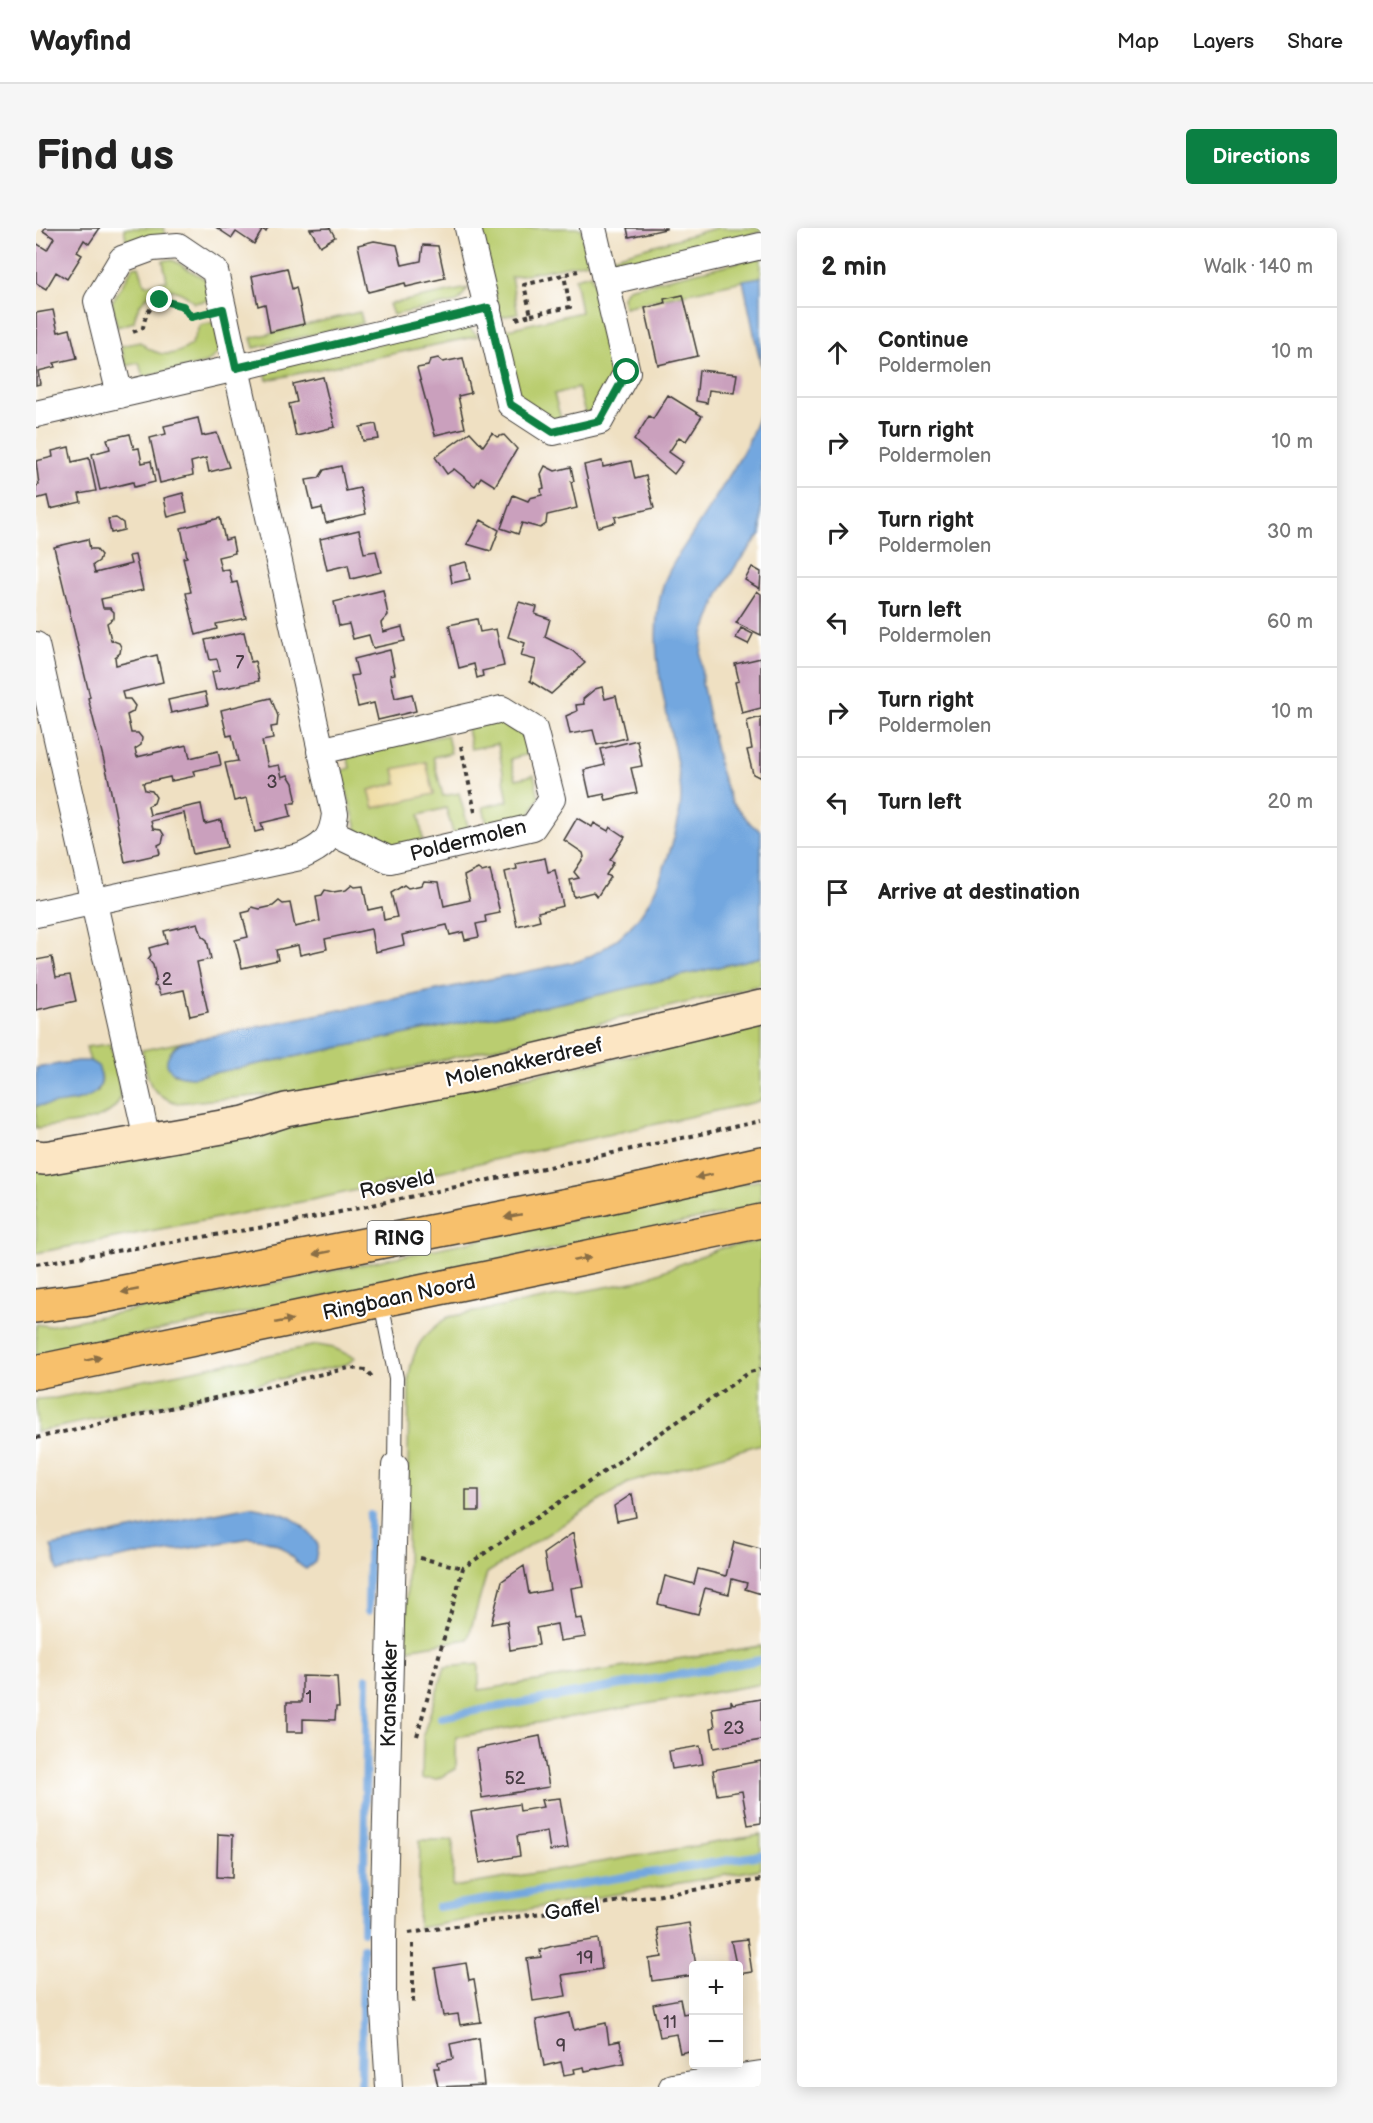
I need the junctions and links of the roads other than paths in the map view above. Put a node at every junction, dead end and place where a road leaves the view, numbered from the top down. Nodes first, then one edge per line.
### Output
1 (468, 228) edge
2 (593, 228) edge
3 (761, 246) edge
4 (604, 274) junction
5 (490, 316) junction
6 (236, 368) junction
7 (120, 395) junction
8 (36, 414) edge
9 (36, 645) edge
10 (320, 751) junction
11 (333, 833) junction
12 (96, 901) junction
13 (36, 914) edge
14 (761, 1007) edge
15 (146, 1131) junction
16 (36, 1143) edge
17 (36, 1157) edge
18 (761, 1163) edge
19 (761, 1221) edge
20 (381, 1302) junction
21 (36, 1306) edge
22 (36, 1372) edge
23 (395, 1466) joint
24 (761, 2074) edge
25 (700, 2085) edge
26 (389, 2087) edge
27 (672, 2087) edge

1 - 5 street
2 - 4 street
3 - 4 street
4 - 5 street
5 - 6 street
6 - 7 street
6 - 7 street
6 - 10 street
7 - 8 street
9 - 12 street
10 - 11 street
10 - 11 street, Poldermolen
11 - 12 street
12 - 13 street
12 - 15 street
14 - 15 street, Molenakkerdreef
15 - 16 street, Molenakkerdreef
15 - 17 street, Molenakkerdreef
18 -> 21 main road, RING
20 -> 19 main road, Ringbaan Noord
22 -> 20 main road, Ringbaan Noord
20 - 23 lane, Kransakker
23 - 26 street, Kransakker
24 - 25 street
25 - 27 street

